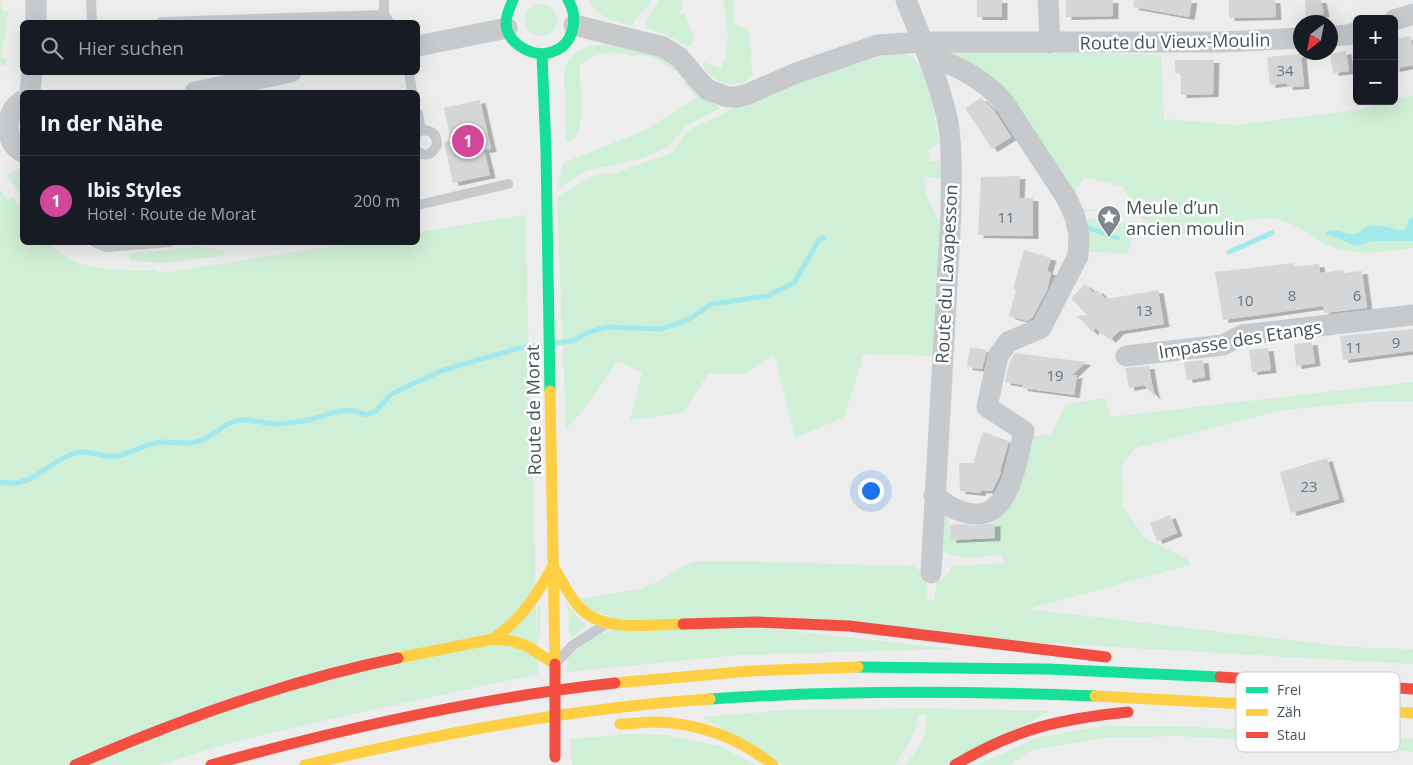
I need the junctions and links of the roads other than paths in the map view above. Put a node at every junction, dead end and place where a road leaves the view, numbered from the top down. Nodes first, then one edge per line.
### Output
1 (36, 0) edge
2 (91, 0) edge
3 (384, 0) edge
4 (513, 0) edge
5 (568, 0) edge
6 (906, 0) edge
7 (1048, 0) edge
8 (1413, 14) edge
9 (387, 19) edge
10 (1398, 19) edge
11 (36, 20) edge
12 (92, 20) edge
13 (312, 20) edge
14 (574, 25) junction
15 (507, 28) junction
16 (1353, 33) edge
17 (1338, 36) edge
18 (1293, 38) edge
19 (1050, 43) junction
20 (420, 46) edge
21 (925, 49) junction
22 (542, 54) junction
23 (32, 75) edge
24 (277, 75) edge
25 (409, 75) edge
26 (30, 90) edge
27 (205, 90) edge
28 (412, 90) edge
29 (20, 103) edge
30 (420, 131) edge
31 (11, 150) edge
32 (420, 153) edge
33 (508, 184) dead end
34 (420, 205) edge
35 (102, 245) edge
36 (132, 245) edge
37 (1413, 314) edge
38 (1126, 356) dead end
39 (934, 495) junction
40 (553, 566) junction
41 (931, 573) dead end
42 (608, 623) junction
43 (493, 639) junction
44 (1118, 659) dead end
45 (1137, 662) dead end
46 (555, 664) junction
47 (1236, 678) edge
48 (1236, 679) edge
49 (1400, 688) edge
50 (1413, 689) edge
51 (1224, 703) junction
52 (1236, 704) edge
53 (1400, 713) edge
54 (1413, 714) edge
55 (607, 725) dead end
56 (569, 729) dead end
57 (540, 732) dead end
58 (440, 734) junction
59 (492, 737) dead end
60 (555, 761) edge
61 (75, 765) edge
62 (211, 765) edge
63 (305, 765) edge
64 (773, 765) edge
65 (954, 765) edge

1 - 11 street
2 - 12 lane
3 - 9 lane
4 - 15 main road
5 - 14 main road
6 - 21 street, Route du Lavapesson
7 - 19 street
8 - 10 street
9 - 13 lane
14 - 21 street, Route du Vieux-Moulin
14 - 22 main road
15 - 20 street
15 - 22 main road
16 - 17 street
18 - 19 street, Route du Vieux-Moulin
19 - 21 street, Route du Vieux-Moulin
21 - 39 street, Route du Lavapesson
21 - 39 street
22 - 40 main road, Route de Morat
23 - 26 street
24 - 27 street
25 - 28 lane
29 - 31 street
30 - 32 lane
33 - 34 lane
35 - 36 lane
37 - 38 street, Impasse des Etangs
39 - 41 street, Route du Lavapesson
40 - 42 main road
40 - 43 main road
40 - 46 main road, Route de Morat
42 - 44 main road
42 - 46 lane
43 - 46 main road
43 - 61 main road
45 - 47 main road
46 - 60 main road, Route de Morat, bridge
48 - 62 main road
49 - 50 main road
51 - 52 main road
51 - 58 main road
51 - 65 main road
53 - 54 main road
55 - 64 main road
56 - 57 main road
58 - 59 main road
58 - 63 main road

